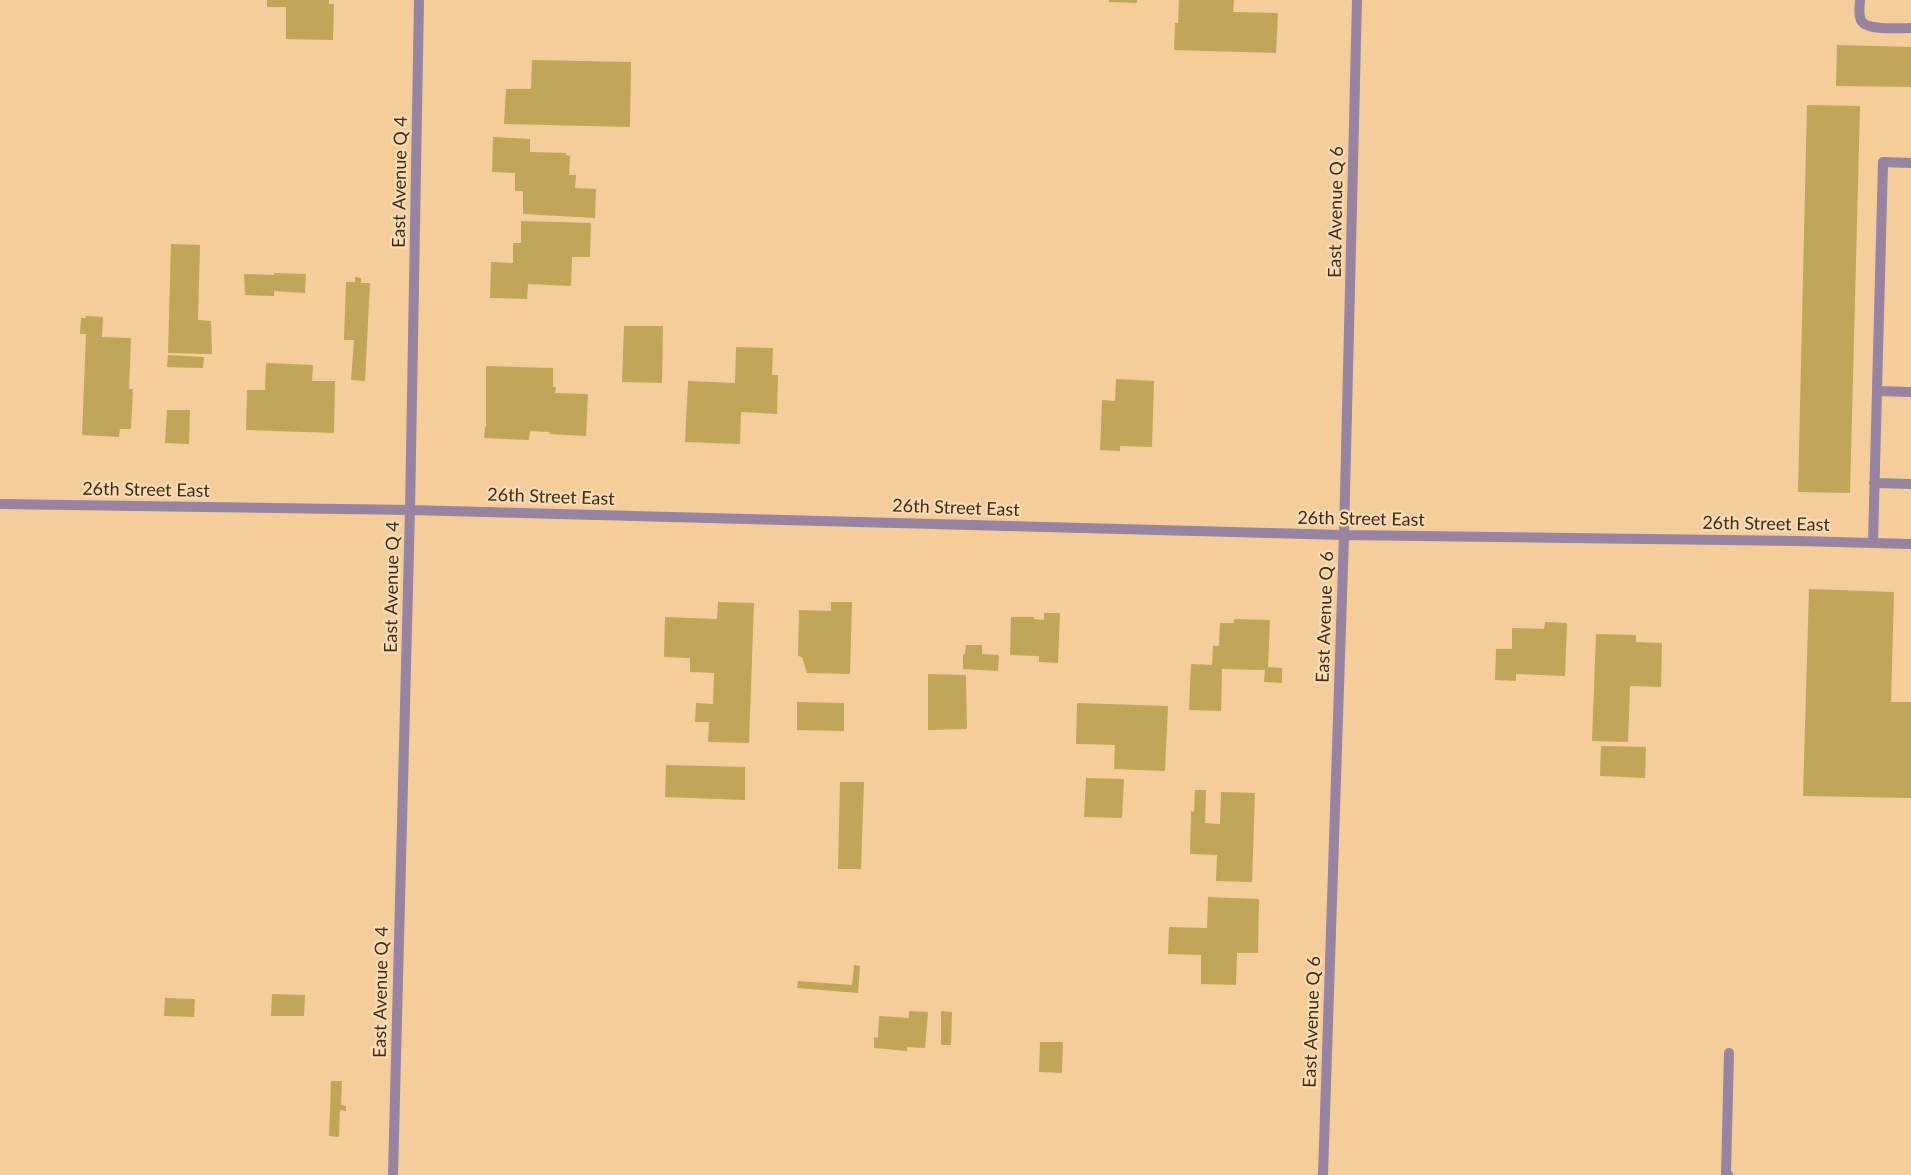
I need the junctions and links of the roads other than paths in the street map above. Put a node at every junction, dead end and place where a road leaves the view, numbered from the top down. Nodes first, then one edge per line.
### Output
1 (419, 0) edge
2 (1357, 0) edge
3 (1860, 0) edge
4 (1911, 28) edge
5 (1911, 163) edge
6 (1877, 391) junction
7 (1911, 392) edge
8 (1874, 483) junction
9 (1911, 484) edge
10 (0, 504) edge
11 (410, 510) junction
12 (1344, 535) junction
13 (1872, 543) junction
14 (1911, 544) edge
15 (1729, 1053) dead end
16 (393, 1175) edge
17 (1323, 1175) edge
18 (1728, 1175) edge

1 - 11 street, East Avenue Q 4
2 - 12 street, East Avenue Q 6
3 - 4 street
5 - 6 street
6 - 7 street
6 - 8 street
8 - 9 street
8 - 13 street
10 - 11 street, 26th Street East
11 - 12 street, 26th Street East
11 - 16 street, East Avenue Q 4
12 - 13 street, 26th Street East
12 - 17 street, East Avenue Q 6
13 - 14 street, 26th Street East
15 - 18 street

